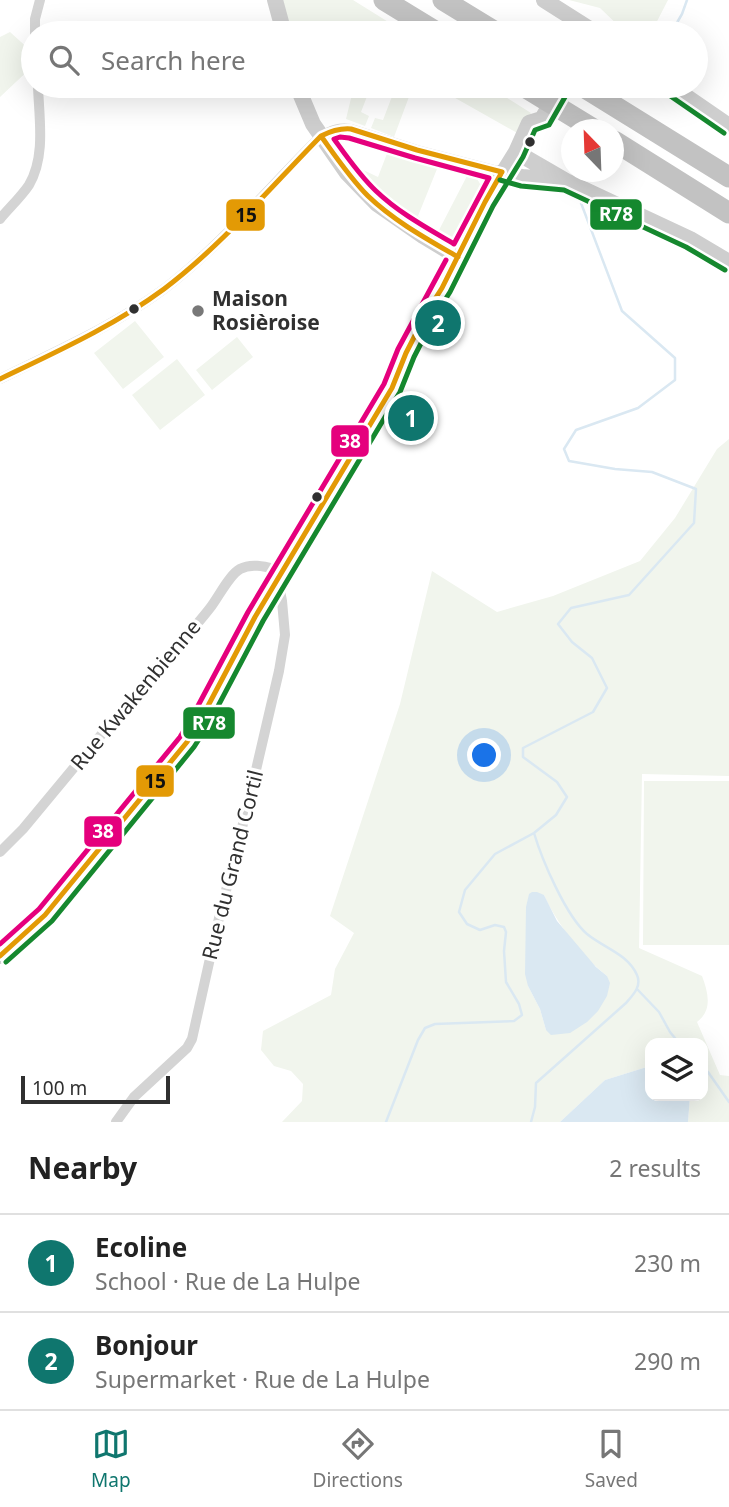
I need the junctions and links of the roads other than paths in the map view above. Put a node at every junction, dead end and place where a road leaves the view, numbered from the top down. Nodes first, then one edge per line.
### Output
1 (40, 0) edge
2 (275, 0) edge
3 (384, 0) edge
4 (443, 0) edge
5 (544, 0) edge
6 (35, 21) edge
7 (281, 21) edge
8 (418, 21) edge
9 (477, 21) edge
10 (574, 21) edge
11 (38, 98) edge
12 (302, 98) edge
13 (543, 98) edge
14 (545, 98) edge
15 (554, 98) edge
16 (602, 98) edge
17 (688, 98) edge
18 (579, 119) edge
19 (529, 123) junction
20 (729, 126) edge
21 (321, 136) junction
22 (624, 147) edge
23 (516, 152) junction
24 (502, 172) junction
25 (729, 177) edge
26 (561, 178) edge
27 (561, 181) edge
28 (568, 182) edge
29 (729, 213) edge
30 (0, 219) edge
31 (458, 257) junction
32 (729, 262) edge
33 (0, 379) edge
34 (280, 575) junction
35 (0, 852) edge
36 (0, 956) edge
37 (116, 1122) edge

1 - 6 street
2 - 7 street
3 - 8 highway
4 - 9 highway
5 - 10 street
11 - 30 street
12 - 21 street
13 - 18 highway
14 - 19 street
15 - 19 street
16 - 25 highway
17 - 20 street
19 - 23 street
21 - 24 street
21 - 31 street
21 - 33 street
22 - 29 highway
23 - 24 street
23 - 26 street
24 - 27 street
24 - 31 street
28 - 32 street
31 - 34 street
34 - 35 street, Rue Kwakenbienne
34 - 36 street
34 - 37 street, Rue du Grand Cortil

